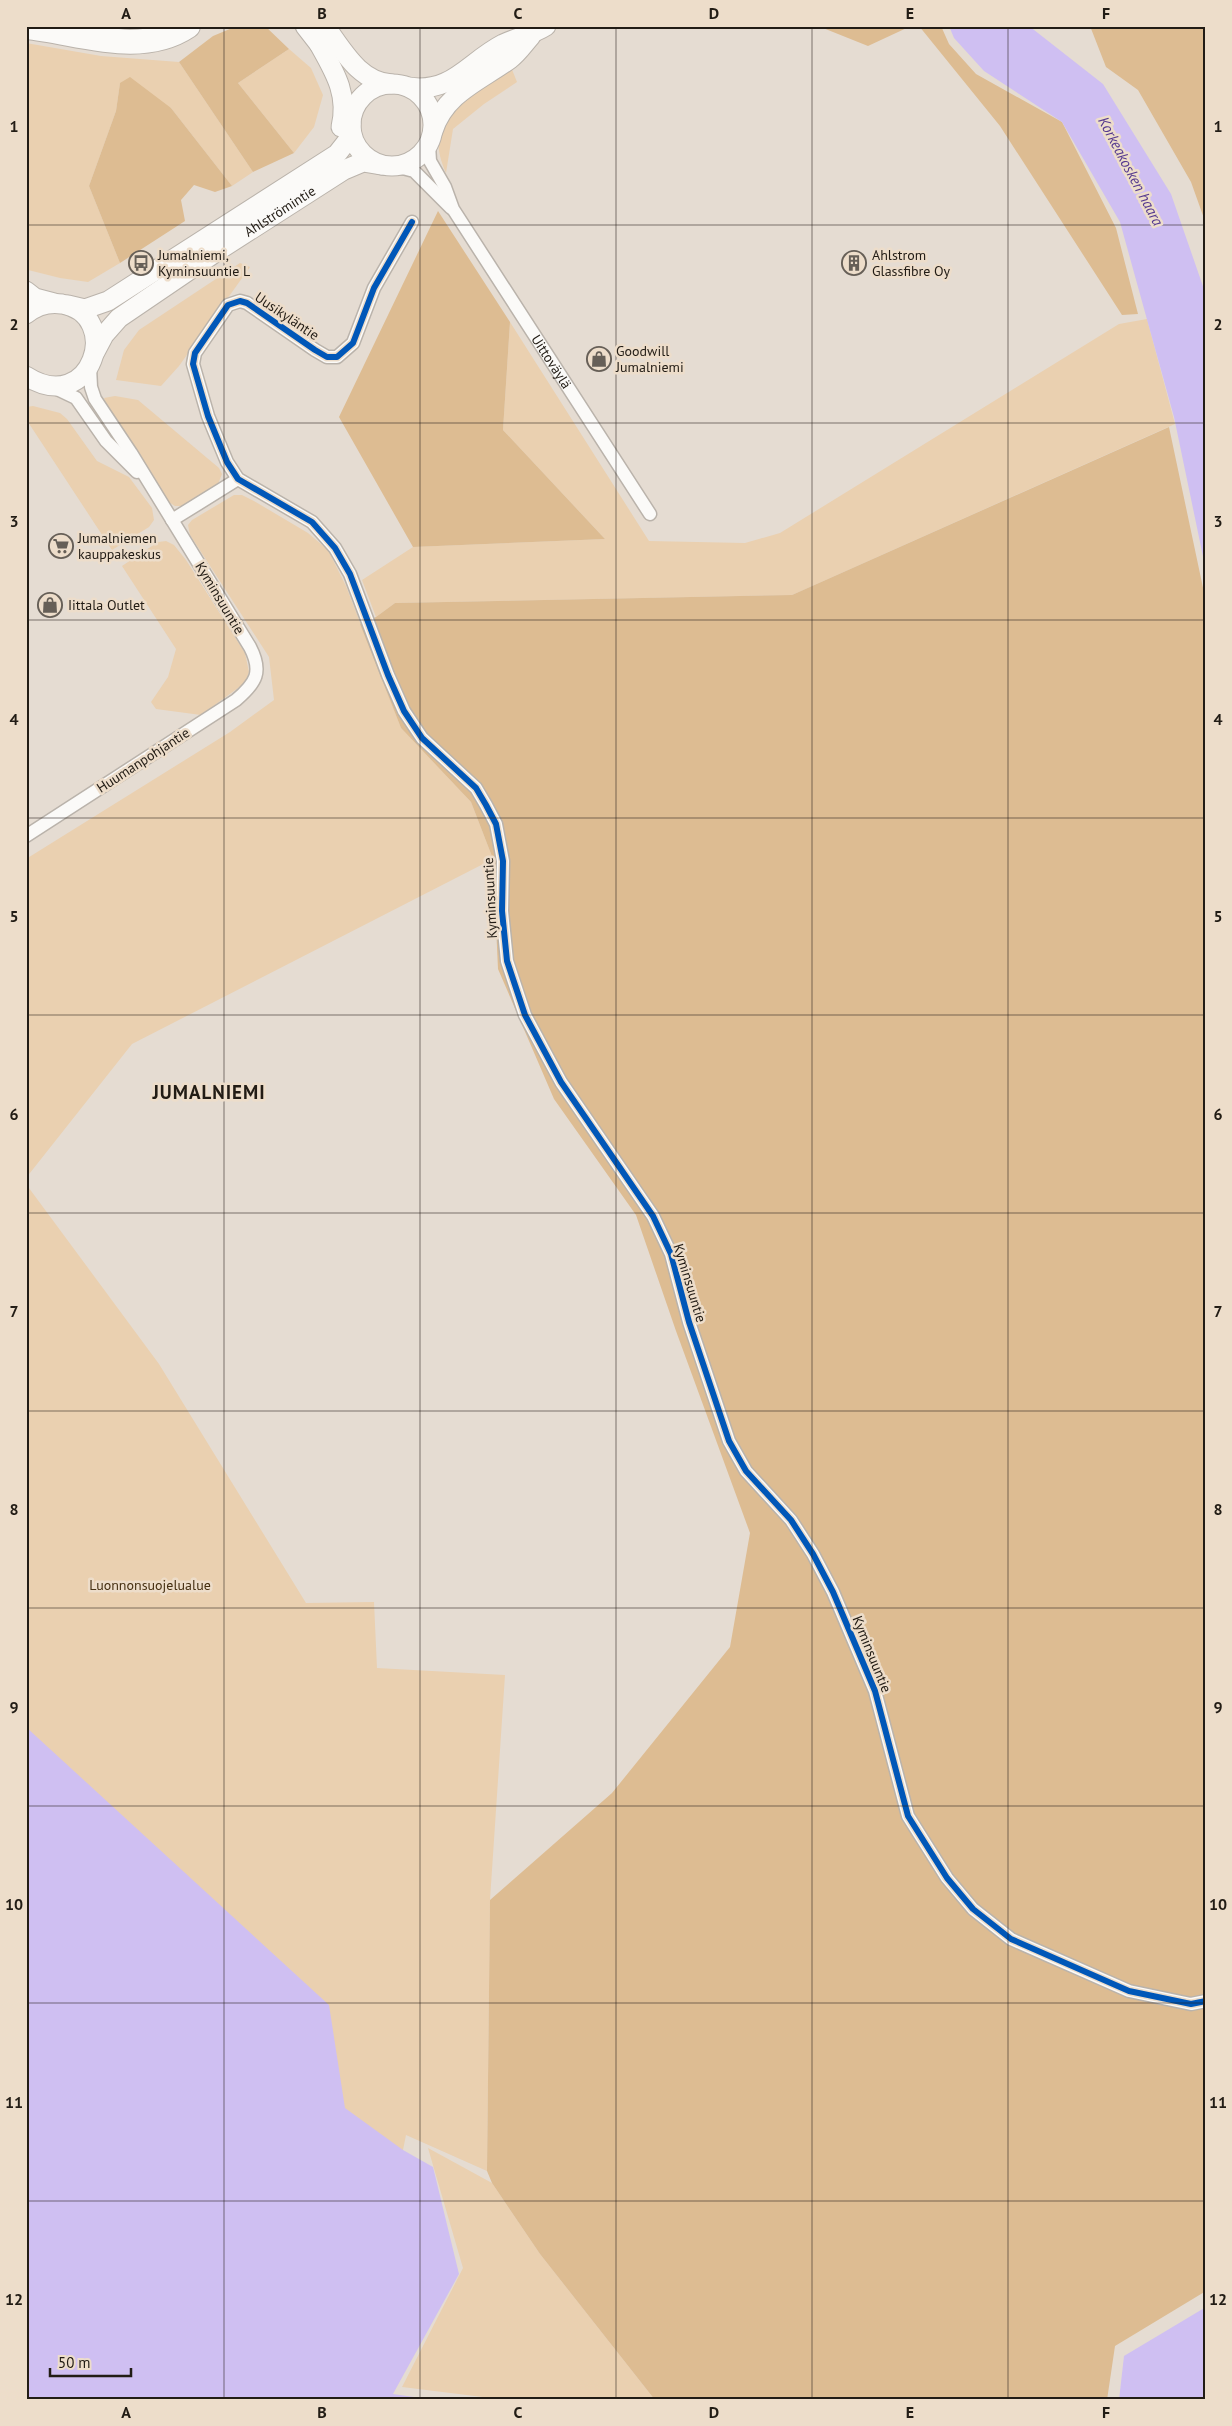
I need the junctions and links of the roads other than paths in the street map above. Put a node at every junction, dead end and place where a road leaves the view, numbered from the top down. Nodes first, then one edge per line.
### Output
1 (188, 26) edge
2 (305, 26) edge
3 (325, 26) edge
4 (26, 27) edge
5 (539, 31) edge
6 (319, 44) junction
7 (402, 86) junction
8 (352, 117) junction
9 (431, 138) junction
10 (388, 166) junction
11 (313, 168) junction
12 (453, 209) junction
13 (412, 222) dead end
14 (26, 291) edge
15 (61, 304) junction
16 (26, 314) edge
17 (92, 360) junction
18 (35, 382) edge
19 (238, 479) junction
20 (148, 482) junction
21 (650, 514) dead end
22 (172, 520) junction
23 (255, 680) joint
24 (26, 836) edge
25 (1206, 2001) edge

1 - 4 highway
2 - 6 street
3 - 7 street
5 - 7 street
5 - 9 street
6 - 8 street
6 - 11 street
7 - 8 street
7 - 9 street
8 - 10 street
8 - 11 street, Ahlströmintie
9 - 10 street
9 - 12 street, Uittoväylä
10 - 12 street, Uittoväylä
10 - 17 street, Ahlströmintie
11 - 15 street, Ahlströmintie
12 - 21 street, Uittoväylä
13 - 19 street, Uusikyläntie
14 - 15 street
15 - 16 street
15 - 17 street
17 - 18 street
17 - 20 street, Kyminsuuntie
18 - 20 street, Kyminsuuntie
19 - 22 street
19 - 25 street, Kyminsuuntie
20 - 22 street, Kyminsuuntie
22 - 23 street, Kyminsuuntie
23 - 24 street, Huumanpohjantie

